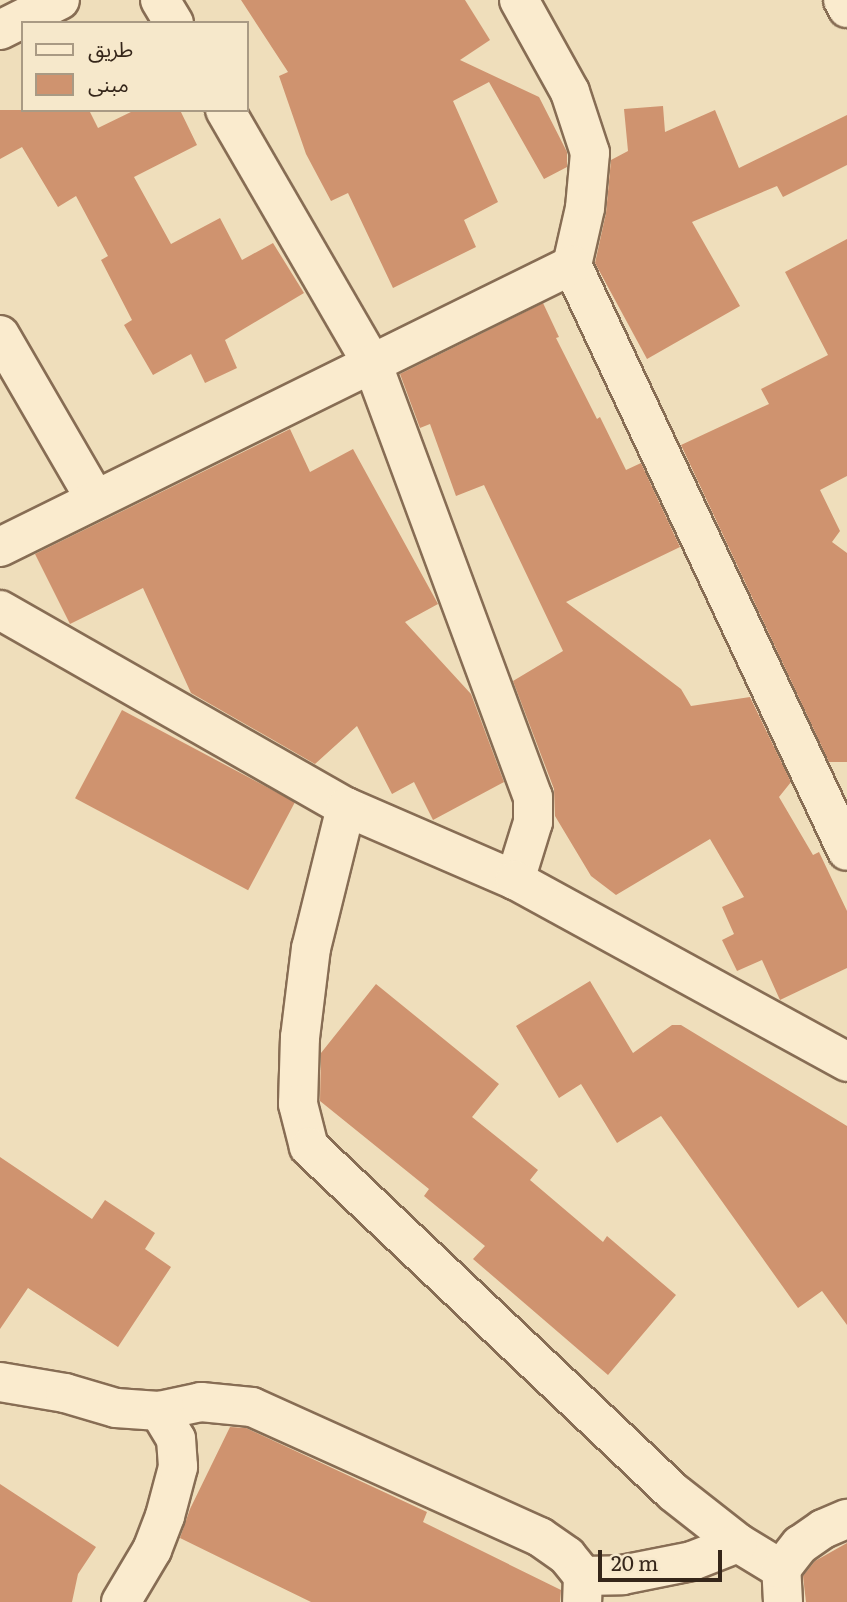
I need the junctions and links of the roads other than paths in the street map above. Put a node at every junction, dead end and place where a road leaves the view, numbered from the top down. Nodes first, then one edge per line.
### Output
1 (60, 0) edge
2 (160, 0) edge
3 (519, 0) edge
4 (843, 0) edge
5 (847, 8) edge
6 (173, 21) edge
7 (0, 30) edge
8 (226, 112) edge
9 (572, 265) junction
10 (0, 335) edge
11 (373, 365) junction
12 (95, 499) junction
13 (0, 547) edge
14 (0, 610) edge
15 (346, 807) junction
16 (847, 851) edge
17 (515, 880) junction
18 (847, 1062) edge
19 (0, 1382) edge
20 (159, 1411) junction
21 (847, 1519) edge
22 (737, 1543) junction
23 (782, 1585) edge
24 (583, 1589) edge
25 (121, 1602) edge

1 - 7 street
2 - 6 street
3 - 9 street
4 - 5 street
8 - 11 street
9 - 11 street
9 - 16 street
10 - 12 street
11 - 12 street
11 - 17 street
12 - 13 street
14 - 15 street
15 - 17 street
15 - 22 street
17 - 18 street
19 - 20 street
20 - 24 street
20 - 25 street
21 - 23 street
22 - 23 street
22 - 24 street

